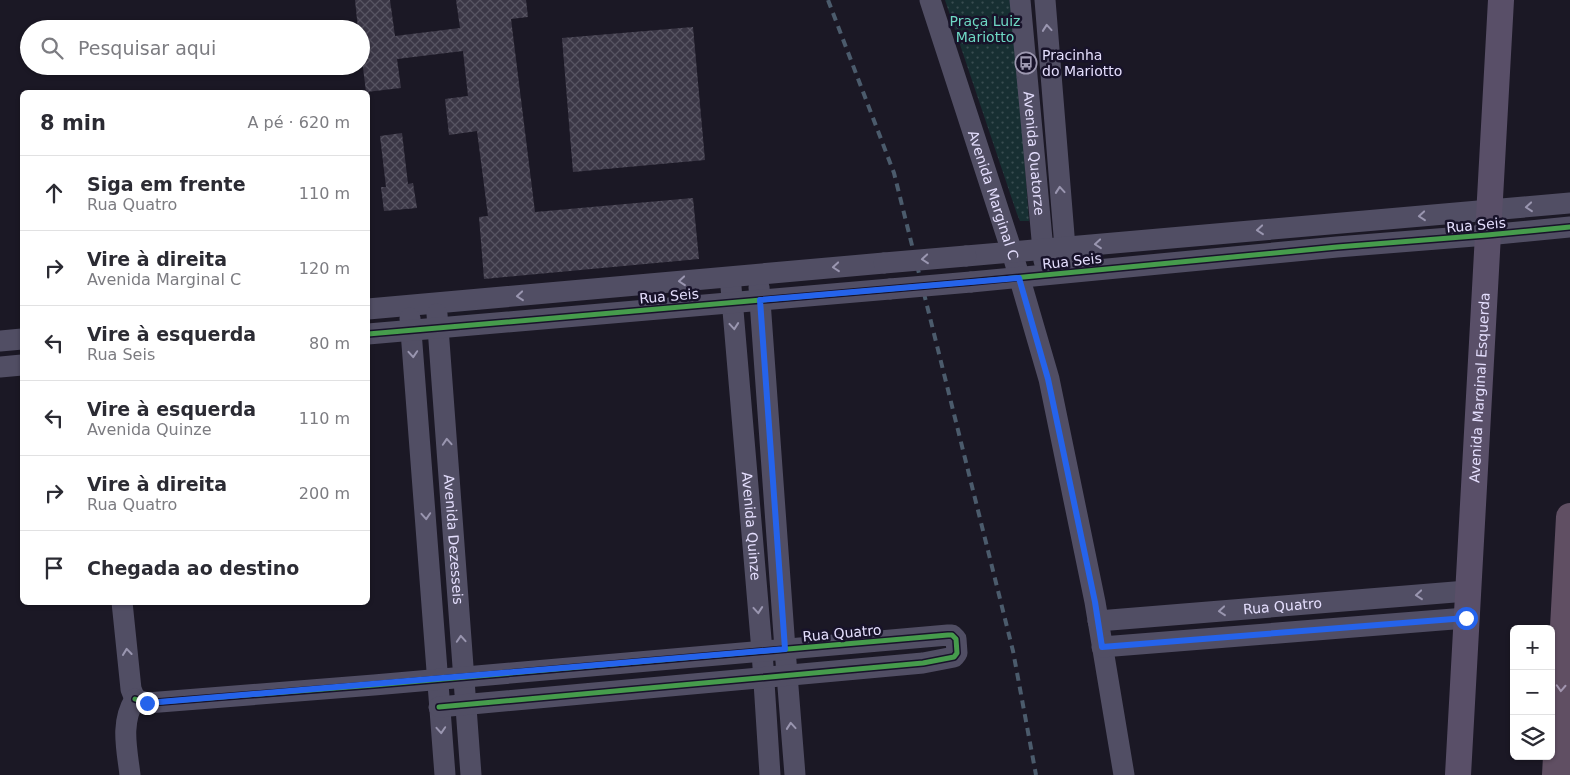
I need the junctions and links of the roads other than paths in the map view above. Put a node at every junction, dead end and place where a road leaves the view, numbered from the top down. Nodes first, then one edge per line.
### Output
1 (930, 0) edge
2 (1020, 0) edge
3 (1045, 0) edge
4 (1500, 0) edge
5 (1570, 203) edge
6 (1488, 223) junction
7 (1570, 227) edge
8 (1065, 247) junction
9 (1043, 249) junction
10 (1012, 252) junction
11 (1067, 273) junction
12 (758, 274) junction
13 (1045, 275) junction
14 (730, 277) junction
15 (1019, 278) junction
16 (760, 300) junction
17 (732, 302) junction
18 (436, 304) junction
19 (409, 305) junction
20 (370, 309) edge
21 (438, 328) junction
22 (411, 331) junction
23 (370, 334) edge
24 (20, 339) edge
25 (0, 341) edge
26 (20, 365) edge
27 (0, 367) edge
28 (1570, 517) edge
29 (1468, 590) junction
30 (122, 605) edge
31 (1466, 618) junction
32 (1098, 621) junction
33 (921, 638) junction
34 (1102, 647) junction
35 (785, 649) junction
36 (762, 651) junction
37 (923, 663) junction
38 (787, 675) junction
39 (464, 677) junction
40 (762, 678) junction
41 (438, 680) junction
42 (135, 699) junction
43 (466, 705) junction
44 (439, 707) junction
45 (130, 775) edge
46 (445, 775) edge
47 (472, 775) edge
48 (770, 775) edge
49 (795, 775) edge
50 (1124, 775) edge
51 (1458, 775) edge
52 (1556, 775) edge

1 - 10 street, Avenida Marginal C
2 - 9 street, Avenida Quatorze
8 -> 3 street, Avenida Quatorze
4 - 6 main road, Avenida Marginal Esquerda
5 -> 6 street, Rua Seis
6 - 7 street, Rua Seis
6 -> 8 street, Rua Seis
6 - 11 street, Rua Seis
6 - 29 main road, Avenida Marginal Esquerda
8 - 9 street, Rua Seis
8 - 11 street, Avenida Quatorze
9 - 10 street, Rua Seis
9 - 13 street, Avenida Quatorze
10 -> 12 street, Rua Seis, bridge
10 - 15 street, Avenida Marginal C
11 - 13 street, Rua Seis
12 - 14 street, Rua Seis
12 - 16 street, Avenida Quinze
13 - 15 street, Rua Seis
14 - 17 street, Avenida Quinze
14 -> 18 street, Rua Seis
15 - 16 street, Rua Seis, bridge
15 - 32 street, Avenida Marginal C
16 - 17 street, Rua Seis
16 - 35 street, Avenida Quinze
17 - 21 street, Rua Seis
17 -> 36 street, Avenida Quinze
18 - 19 street, Rua Seis
18 - 21 street, Avenida Dezesseis
19 - 20 street, Rua Seis
19 - 22 street, Avenida Dezesseis
21 - 22 street, Rua Seis
39 -> 21 street, Avenida Dezesseis
22 - 23 street, Rua Seis
22 -> 41 street, Avenida Dezesseis
24 - 25 street
26 - 27 street
28 -> 52 highway
29 - 31 main road, Avenida Marginal Esquerda
29 -> 32 street, Rua Quatro
42 -> 30 street
31 - 34 street, Rua Quatro
31 - 51 main road, Avenida Marginal Esquerda
32 - 34 street, Avenida Marginal C
33 - 35 street, Rua Quatro
33 - 37 street
33 - 37 street, Rua Quatro
34 - 50 street, Avenida Marginal C
35 - 36 street, Rua Quatro
35 - 38 street, Avenida Quinze
36 - 39 street, Rua Quatro
36 - 40 street, Avenida Quinze
37 - 38 street, Rua Quatro
38 - 40 street, Rua Quatro
49 -> 38 street, Avenida Quinze
39 - 41 street, Rua Quatro
39 - 43 street, Avenida Dezesseis
40 - 43 street, Rua Quatro
40 - 48 street, Avenida Quinze
41 - 42 street, Rua Quatro
41 - 44 street, Avenida Dezesseis
42 - 45 street
43 - 44 street, Rua Quatro
43 - 47 street, Avenida Dezesseis
44 -> 46 street, Avenida Dezesseis

